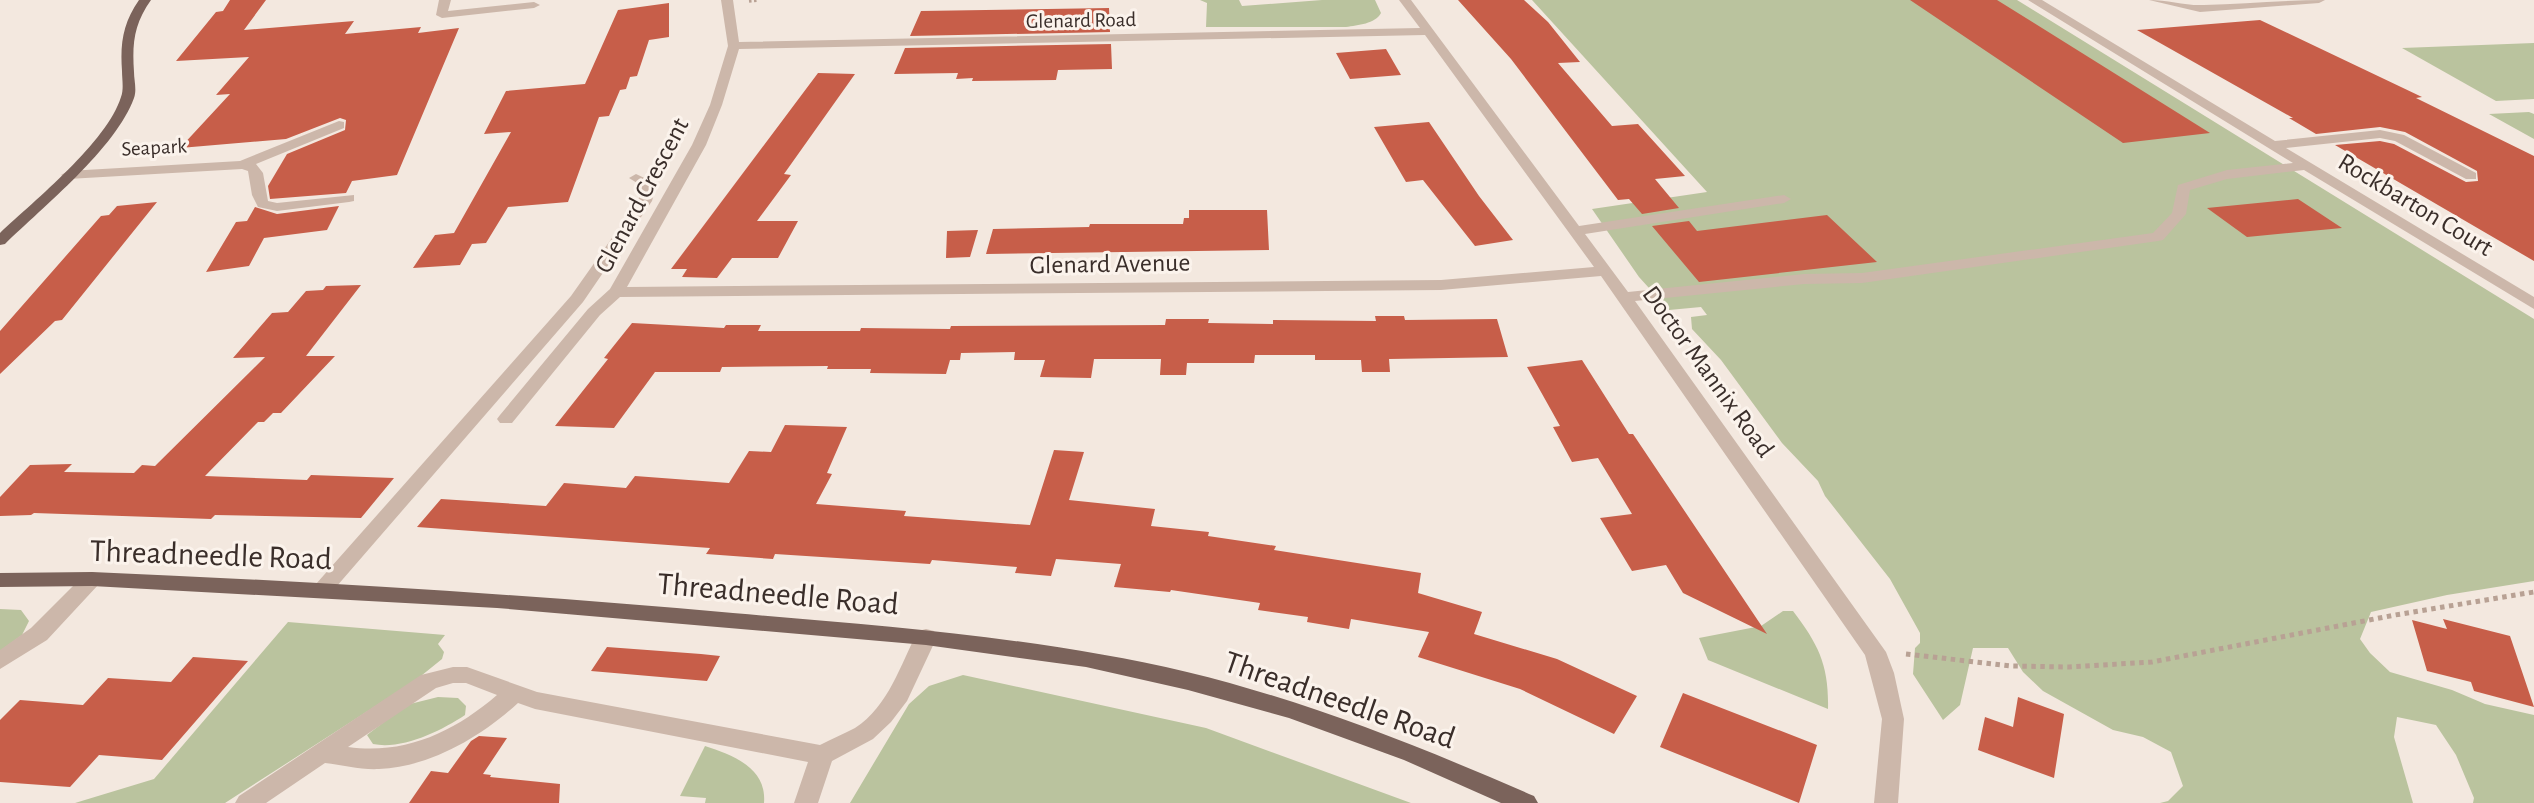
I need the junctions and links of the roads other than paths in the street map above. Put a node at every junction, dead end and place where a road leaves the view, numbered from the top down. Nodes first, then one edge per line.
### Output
1 (145, 0) edge
2 (445, 0) edge
3 (727, 0) edge
4 (1405, 0) edge
5 (2034, 0) edge
6 (2155, 0) edge
7 (2319, 0) edge
8 (534, 5) dead end
9 (1428, 31) junction
10 (734, 46) junction
11 (339, 125) dead end
12 (2272, 145) junction
13 (243, 164) junction
14 (2305, 166) junction
15 (68, 175) junction
16 (2471, 176) dead end
17 (636, 178) dead end
18 (349, 198) dead end
19 (1784, 199) dead end
20 (1574, 230) junction
21 (0, 241) edge
22 (1604, 271) junction
23 (616, 292) junction
24 (1623, 297) junction
25 (2534, 304) edge
26 (506, 419) dead end
27 (92, 579) junction
28 (0, 580) edge
29 (323, 589) junction
30 (926, 637) junction
31 (0, 661) edge
32 (515, 692) junction
33 (323, 753) junction
34 (821, 755) junction
35 (250, 802) edge
36 (806, 803) edge
37 (1526, 803) edge
38 (1886, 803) edge

1 - 15 main road
2 - 8 street
3 - 10 street, Glenard Crescent
4 - 9 street, Doctor Mannix Road
5 - 12 street, Rockbarton Court
6 - 7 street
9 - 10 street, Glenard Road
9 - 20 street, Doctor Mannix Road
10 - 23 street, Glenard Crescent
11 - 13 street, Seapark
12 - 14 street, Rockbarton Court
12 - 16 street, Rockbarton Court
13 - 15 street, Seapark
13 - 18 street
14 - 24 street
14 - 25 street, Rockbarton Court
15 - 21 main road
17 - 29 street
19 - 20 street
20 - 22 street, Doctor Mannix Road
22 - 23 street, Glenard Avenue
22 - 24 street, Doctor Mannix Road
23 - 26 street, Glenard Crescent
24 - 38 street, Doctor Mannix Road
27 - 28 main road, Threadneedle Road
27 - 29 main road, Threadneedle Road
27 - 31 street
29 - 30 main road, Threadneedle Road
30 - 34 street
30 - 37 main road, Threadneedle Road
32 - 33 street
32 - 33 street
32 - 34 street
33 - 35 street
34 - 36 street

